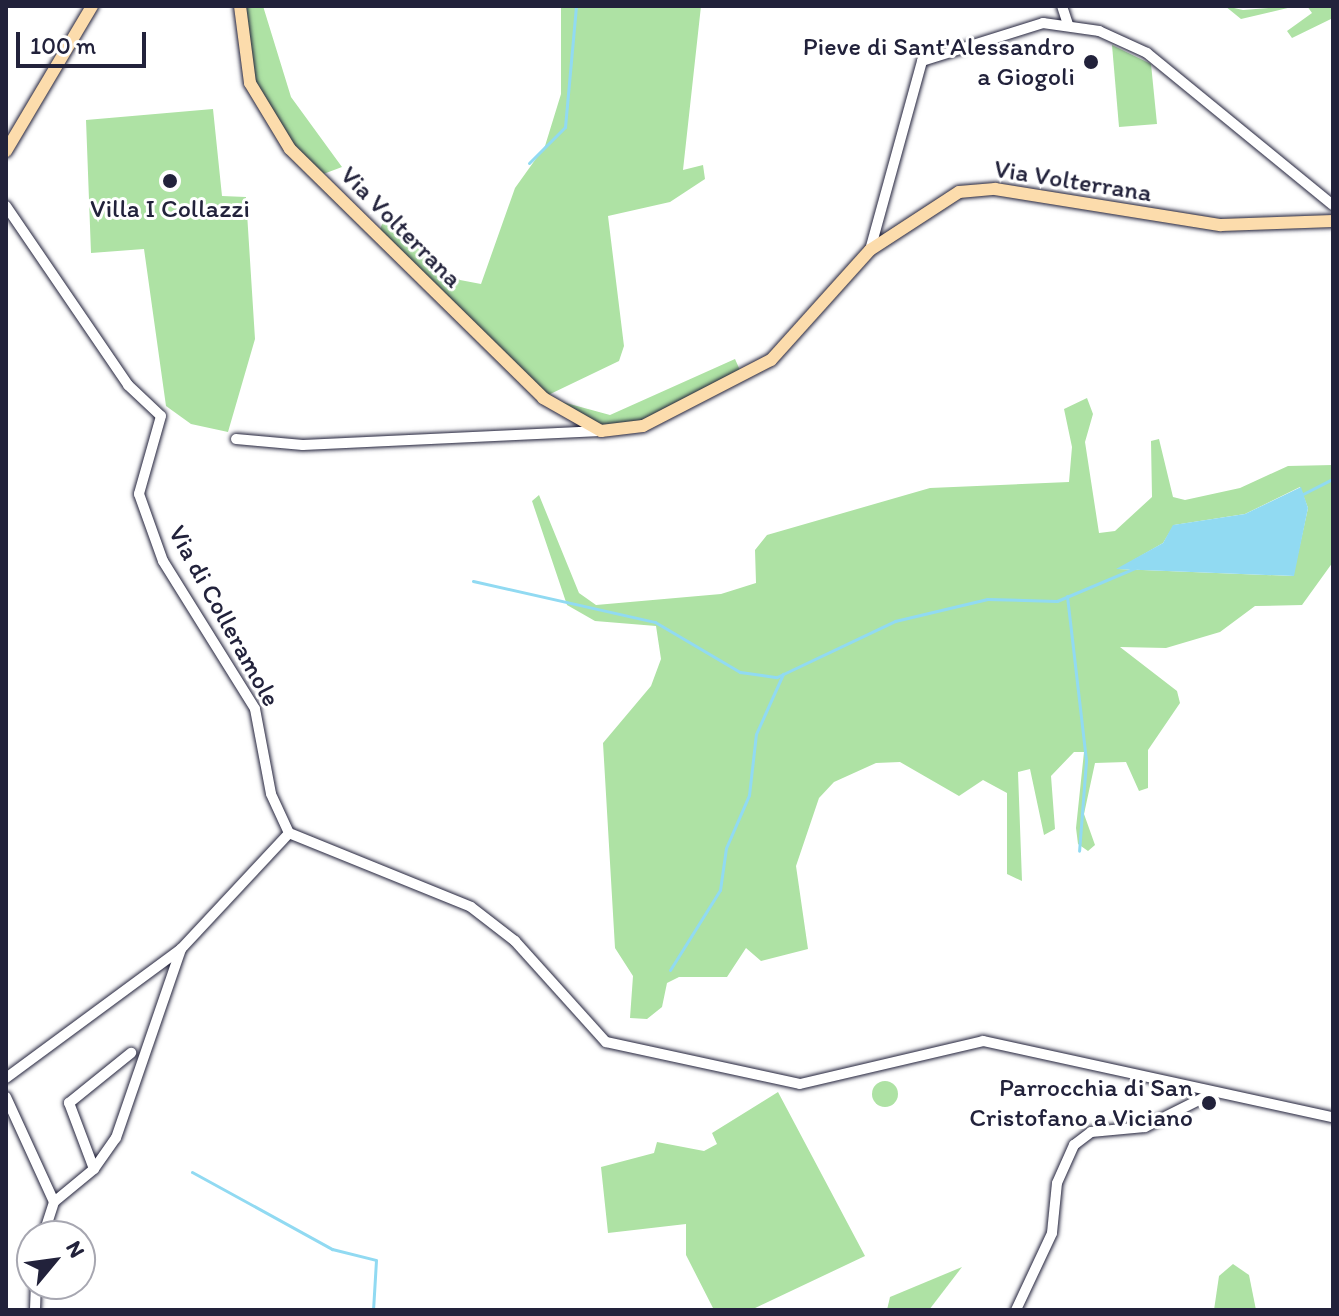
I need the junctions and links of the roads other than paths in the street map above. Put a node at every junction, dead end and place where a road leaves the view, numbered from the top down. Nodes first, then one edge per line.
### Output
1 (92, 6) edge
2 (240, 6) edge
3 (1062, 6) edge
4 (1068, 24) junction
5 (6, 151) edge
6 (1333, 205) edge
7 (6, 206) edge
8 (1333, 221) edge
9 (870, 250) junction
10 (601, 431) junction
11 (236, 439) dead end
12 (289, 833) junction
13 (181, 949) junction
14 (131, 1053) dead end
15 (6, 1078) edge
16 (1209, 1095) junction
17 (6, 1097) edge
18 (1333, 1117) edge
19 (94, 1169) junction
20 (54, 1202) junction
21 (48, 1220) edge
22 (1016, 1310) edge

1 - 5 main road
2 - 10 main road, Via Volterrana
3 - 4 street
4 - 6 street
4 - 9 street
7 - 12 street, Via di Colleramole
8 - 9 main road, Via Volterrana
9 - 10 main road, Via Volterrana
10 - 11 street, Via Volterrana
12 - 13 street
12 - 16 street
13 - 15 street
13 - 19 street
14 - 19 street
16 - 18 street
16 - 22 street
17 - 20 street
19 - 20 street
20 - 21 street

